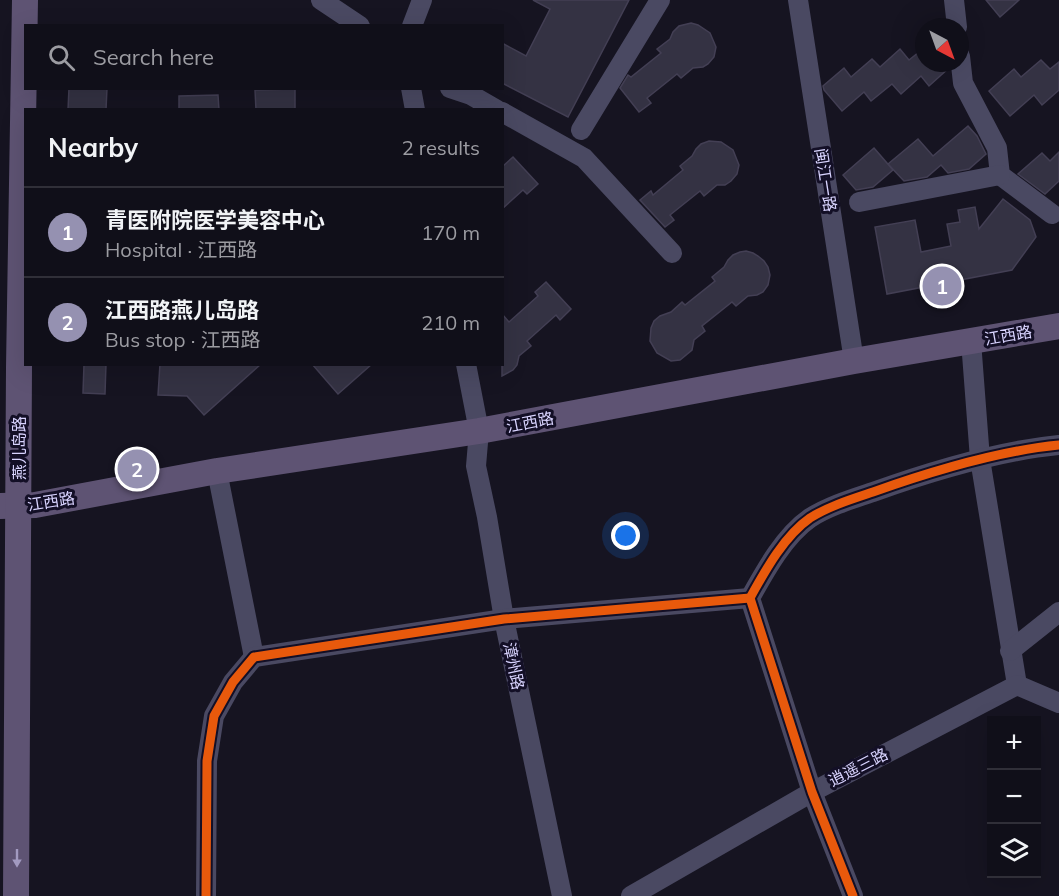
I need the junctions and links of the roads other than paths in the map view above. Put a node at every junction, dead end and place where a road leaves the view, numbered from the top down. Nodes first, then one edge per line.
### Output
1 (25, 0) edge
2 (41, 0) edge
3 (321, 0) edge
4 (422, 0) edge
5 (660, 0) edge
6 (798, 0) edge
7 (954, 0) edge
8 (956, 18) edge
9 (25, 24) edge
10 (41, 24) edge
11 (357, 24) edge
12 (413, 24) edge
13 (24, 61) edge
14 (962, 72) edge
15 (40, 90) edge
16 (411, 90) edge
17 (456, 90) edge
18 (40, 108) edge
19 (415, 108) edge
20 (494, 108) edge
21 (504, 113) edge
22 (581, 130) dead end
23 (1000, 175) junction
24 (859, 202) dead end
25 (1052, 214) dead end
26 (672, 253) dead end
27 (1059, 326) edge
28 (971, 341) junction
29 (854, 361) junction
30 (37, 366) edge
31 (466, 366) edge
32 (479, 431) junction
33 (1059, 445) edge
34 (980, 459) junction
35 (217, 471) junction
36 (18, 506) edge
37 (750, 598) junction
38 (1059, 612) edge
39 (504, 619) junction
40 (1010, 651) junction
41 (254, 657) junction
42 (1017, 685) junction
43 (1059, 703) edge
44 (812, 792) junction
45 (16, 896) edge
46 (34, 896) edge
47 (206, 896) edge
48 (562, 896) edge
49 (631, 896) edge
50 (853, 896) edge

1 - 9 main road, 燕儿岛路
2 - 10 main road
3 - 11 street
4 - 12 street
5 - 22 street
6 - 29 street, 闽江一路
7 - 8 street
13 - 36 main road, 燕儿岛路
14 - 23 street
15 - 18 main road
16 - 19 street
17 - 20 street
21 - 26 street
23 - 24 street
23 - 25 street
27 - 28 main road, 江西路
28 - 29 main road, 江西路
28 - 34 street
29 - 32 main road, 江西路
30 - 36 main road, 燕儿岛路
31 - 32 street, 漳州路
32 - 35 main road, 江西路
32 - 39 street, 漳州路
33 - 34 street
34 - 37 street
34 - 40 street
35 - 36 main road, 江西路
35 - 41 street
36 -> 45 main road, 燕儿岛路
36 - 46 main road, 燕儿岛路
37 - 39 street
37 - 44 street
38 - 40 street
39 - 41 street
39 - 48 street, 漳州路
40 - 42 street
41 - 47 street
42 - 43 street
42 - 44 street, 逍遥三路
44 - 49 street, 逍遥三路
44 - 50 street

